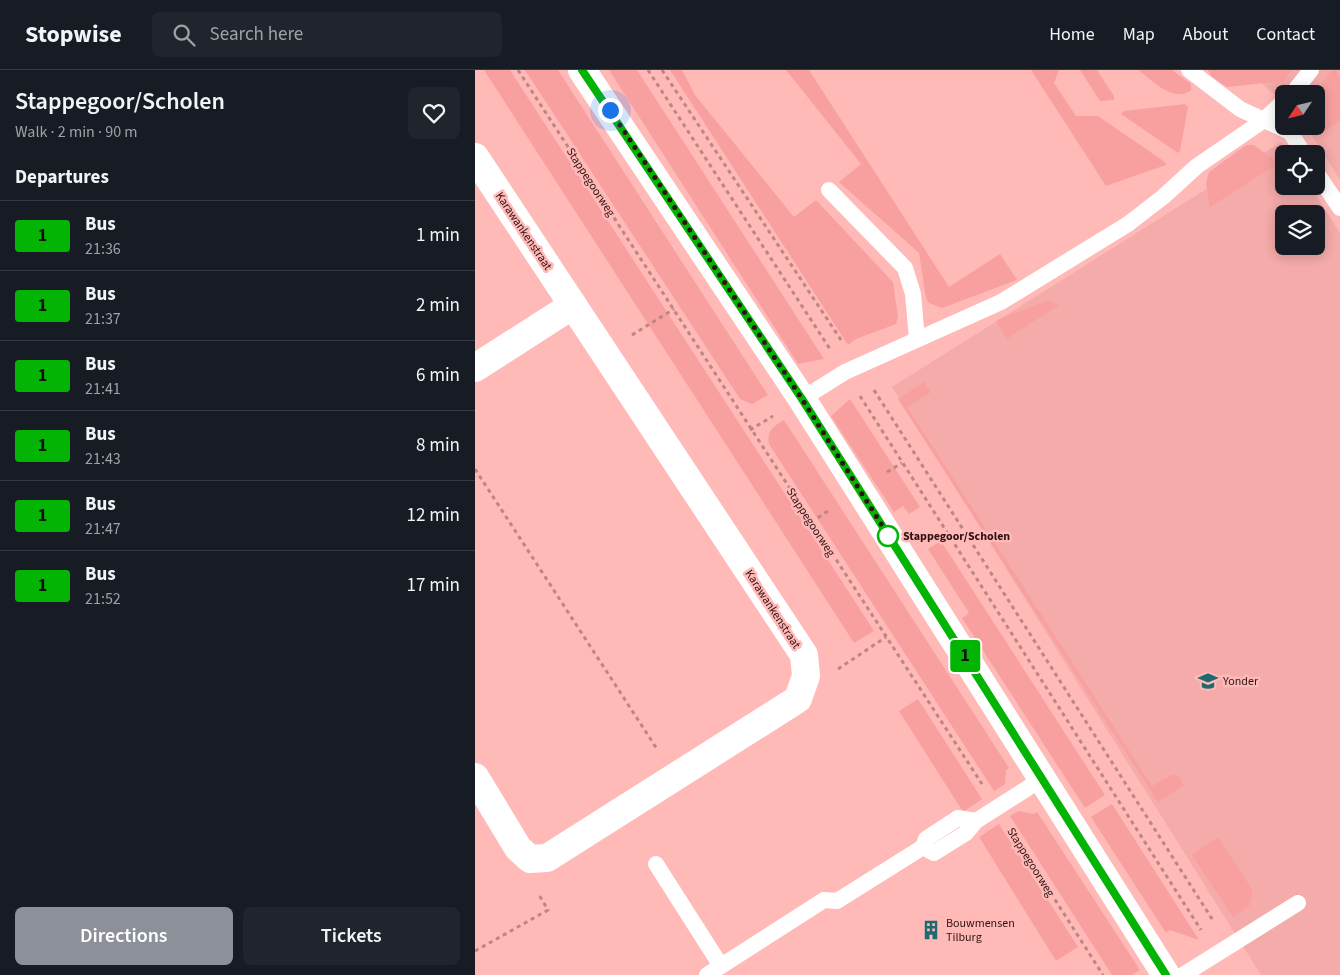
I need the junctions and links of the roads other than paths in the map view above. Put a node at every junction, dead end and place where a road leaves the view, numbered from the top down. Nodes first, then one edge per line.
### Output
1 (1189, 70) edge
2 (1311, 70) edge
3 (586, 73) edge
4 (1299, 85) edge
5 (1275, 110) edge
6 (1264, 120) junction
7 (1298, 145) edge
8 (475, 157) edge
9 (1325, 186) edge
10 (829, 190) dead end
11 (1340, 208) edge
12 (573, 305) junction
13 (917, 339) junction
14 (475, 368) edge
15 (802, 399) junction
16 (475, 777) edge
17 (1042, 778) junction
18 (656, 864) dead end
19 (1297, 903) dead end
20 (721, 966) junction
21 (707, 975) edge
22 (1166, 975) edge
23 (1183, 975) edge

1 - 6 lane
2 - 4 lane
3 - 15 street
5 - 6 lane
6 - 7 lane
6 - 13 lane
8 - 12 street, Karawankenstraat
9 - 11 lane
10 - 13 lane
12 - 14 street
12 - 16 street, Karawankenstraat
13 - 15 lane
15 - 17 street
17 - 20 lane
17 - 22 street
18 - 20 lane
19 - 23 lane
20 - 21 lane

